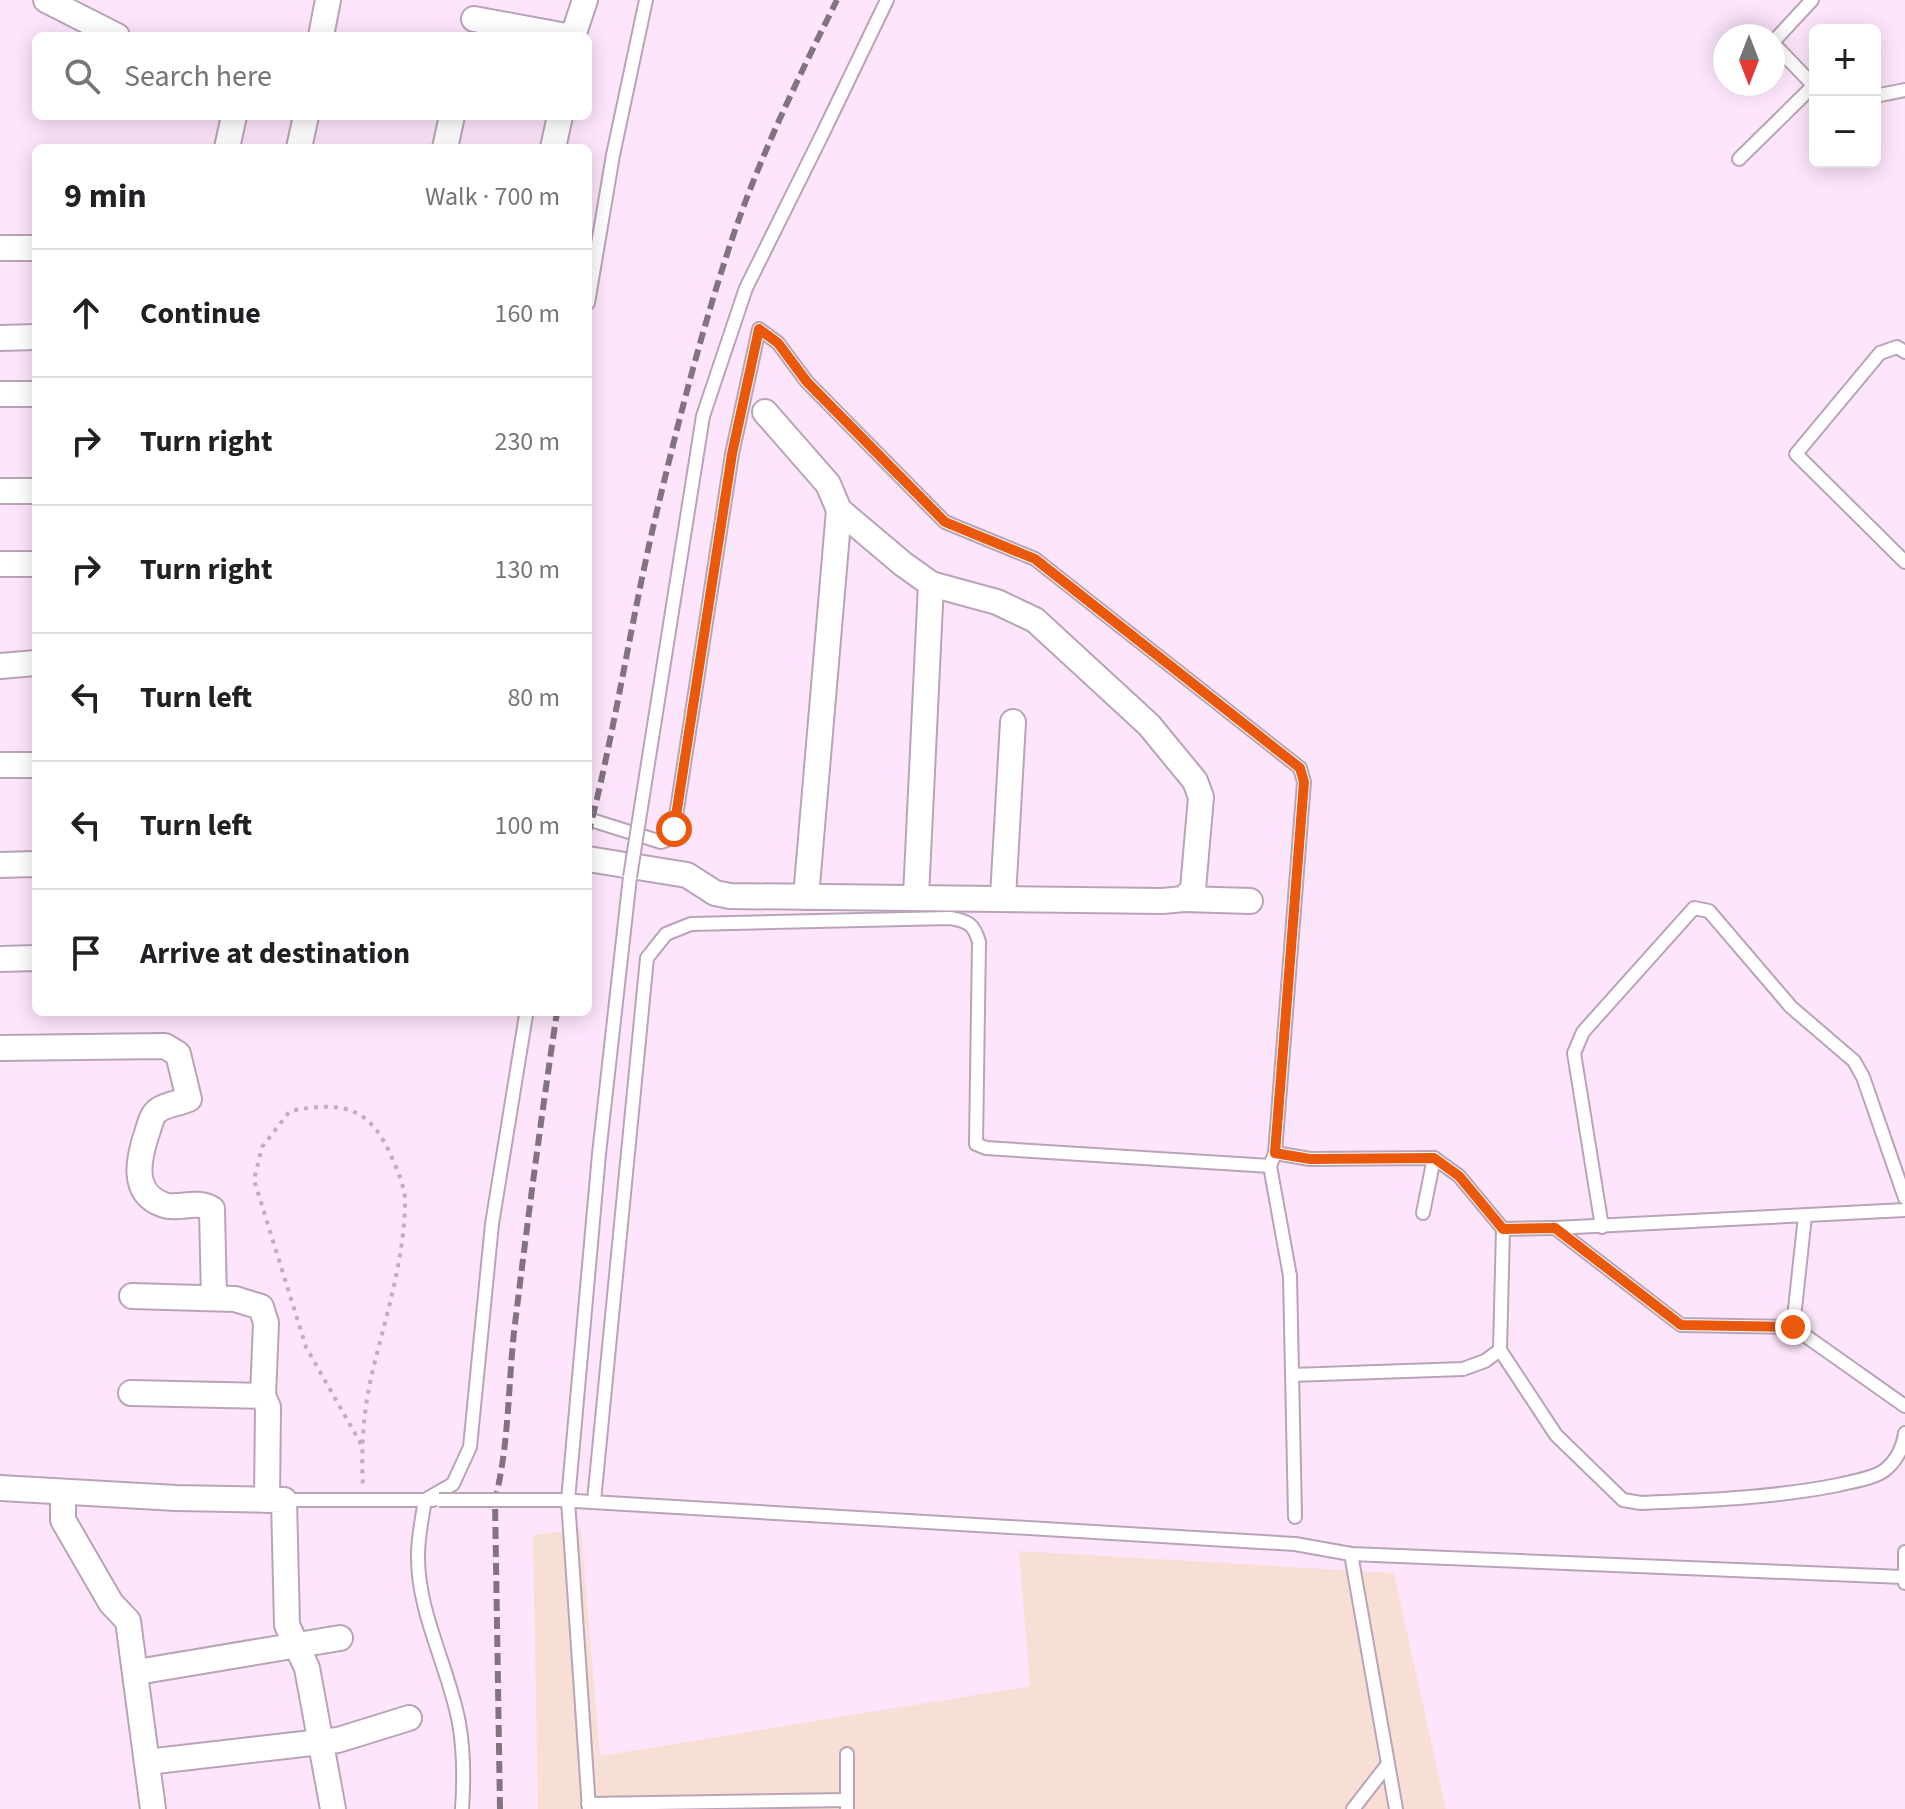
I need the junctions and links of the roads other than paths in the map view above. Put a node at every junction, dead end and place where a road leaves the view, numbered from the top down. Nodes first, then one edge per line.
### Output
1 (46, 0) edge
2 (328, 0) edge
3 (585, 0) edge
4 (646, 0) edge
5 (887, 0) edge
6 (1812, 0) edge
7 (474, 18) edge
8 (1785, 29) edge
9 (109, 32) edge
10 (322, 32) edge
11 (546, 32) edge
12 (574, 32) edge
13 (1785, 55) edge
14 (1809, 81) edge
15 (1905, 90) edge
16 (1809, 91) edge
17 (1881, 95) edge
18 (233, 120) edge
19 (305, 120) edge
20 (451, 120) edge
21 (559, 120) edge
22 (228, 144) edge
23 (300, 144) edge
24 (446, 144) edge
25 (554, 144) edge
26 (1739, 159) dead end
27 (0, 248) edge
28 (32, 248) edge
29 (592, 279) edge
30 (32, 337) edge
31 (0, 338) edge
32 (1905, 352) edge
33 (0, 394) edge
34 (32, 394) edge
35 (765, 412) dead end
36 (0, 491) edge
37 (32, 491) edge
38 (839, 510) junction
39 (1905, 562) edge
40 (0, 564) edge
41 (32, 564) edge
42 (931, 584) junction
43 (32, 663) edge
44 (0, 666) edge
45 (1013, 722) dead end
46 (0, 765) edge
47 (32, 765) edge
48 (592, 820) edge
49 (592, 860) edge
50 (32, 864) edge
51 (0, 865) edge
52 (916, 896) junction
53 (806, 897) junction
54 (1003, 897) junction
55 (1184, 899) junction
56 (1250, 901) dead end
57 (32, 958) edge
58 (0, 959) edge
59 (526, 1016) edge
60 (0, 1048) edge
61 (1275, 1153) junction
62 (1434, 1158) junction
63 (1270, 1166) junction
64 (1905, 1198) edge
65 (1905, 1210) edge
66 (1423, 1213) dead end
67 (1805, 1216) junction
68 (1602, 1227) junction
69 (1555, 1228) junction
70 (1503, 1229) junction
71 (132, 1296) dead end
72 (214, 1298) junction
73 (1793, 1327) junction
74 (1500, 1350) junction
75 (1292, 1375) junction
76 (131, 1393) dead end
77 (263, 1396) junction
78 (1905, 1406) edge
79 (1905, 1433) edge
80 (0, 1488) edge
81 (63, 1492) junction
82 (276, 1500) junction
83 (432, 1500) junction
84 (563, 1500) junction
85 (594, 1501) junction
86 (1295, 1517) dead end
87 (1905, 1552) edge
88 (1351, 1554) junction
89 (1904, 1580) edge
90 (340, 1638) dead end
91 (294, 1644) junction
92 (137, 1672) junction
93 (409, 1718) dead end
94 (321, 1741) junction
95 (847, 1754) dead end
96 (147, 1762) junction
97 (1388, 1764) junction
98 (847, 1805) edge
99 (589, 1806) edge
100 (153, 1809) edge
101 (333, 1809) edge
102 (462, 1809) edge
103 (1353, 1809) edge
104 (1396, 1809) edge

1 - 9 street
2 - 10 street
3 - 12 street
4 - 29 lane
5 - 84 lane, bridge
6 - 8 lane
7 - 11 street
13 - 14 lane
15 - 17 lane
16 - 26 lane
18 - 22 street
19 - 23 street
20 - 24 street
21 - 25 street
27 - 28 street
30 - 31 street
32 - 39 lane
33 - 34 street
35 - 38 street
36 - 37 street
38 - 42 street
38 - 53 street
40 - 41 street
42 - 52 street
42 - 55 street
43 - 44 street
45 - 54 street
46 - 47 street
48 - 61 lane
49 - 53 street
50 - 51 street
52 - 53 street
52 - 54 street
54 - 55 street
55 - 56 street
57 - 58 street
59 - 83 lane
60 - 72 street
61 - 62 lane
61 - 63 lane
62 - 66 lane
62 - 70 lane
63 - 75 lane
63 - 85 lane
64 - 68 lane
65 - 67 lane
67 - 68 lane
67 - 73 lane
68 - 69 lane
69 - 70 lane
69 - 73 lane
70 - 74 lane
71 - 72 street
72 - 77 street
73 - 78 lane
74 - 75 lane
74 - 79 lane
75 - 86 lane
76 - 77 street
77 - 82 street
80 - 81 street
81 - 82 street
81 - 92 street
82 - 83 lane
82 - 91 street
83 - 84 lane, bridge
83 - 102 lane
84 - 85 lane
84 - 99 lane
85 - 88 lane
87 - 89 lane
88 - 89 lane
88 - 97 lane
90 - 91 street
91 - 92 street
91 - 94 street
92 - 96 street
93 - 94 street
94 - 96 street
94 - 101 street
95 - 98 lane
96 - 100 street
97 - 103 lane
97 - 104 lane
98 - 99 lane

